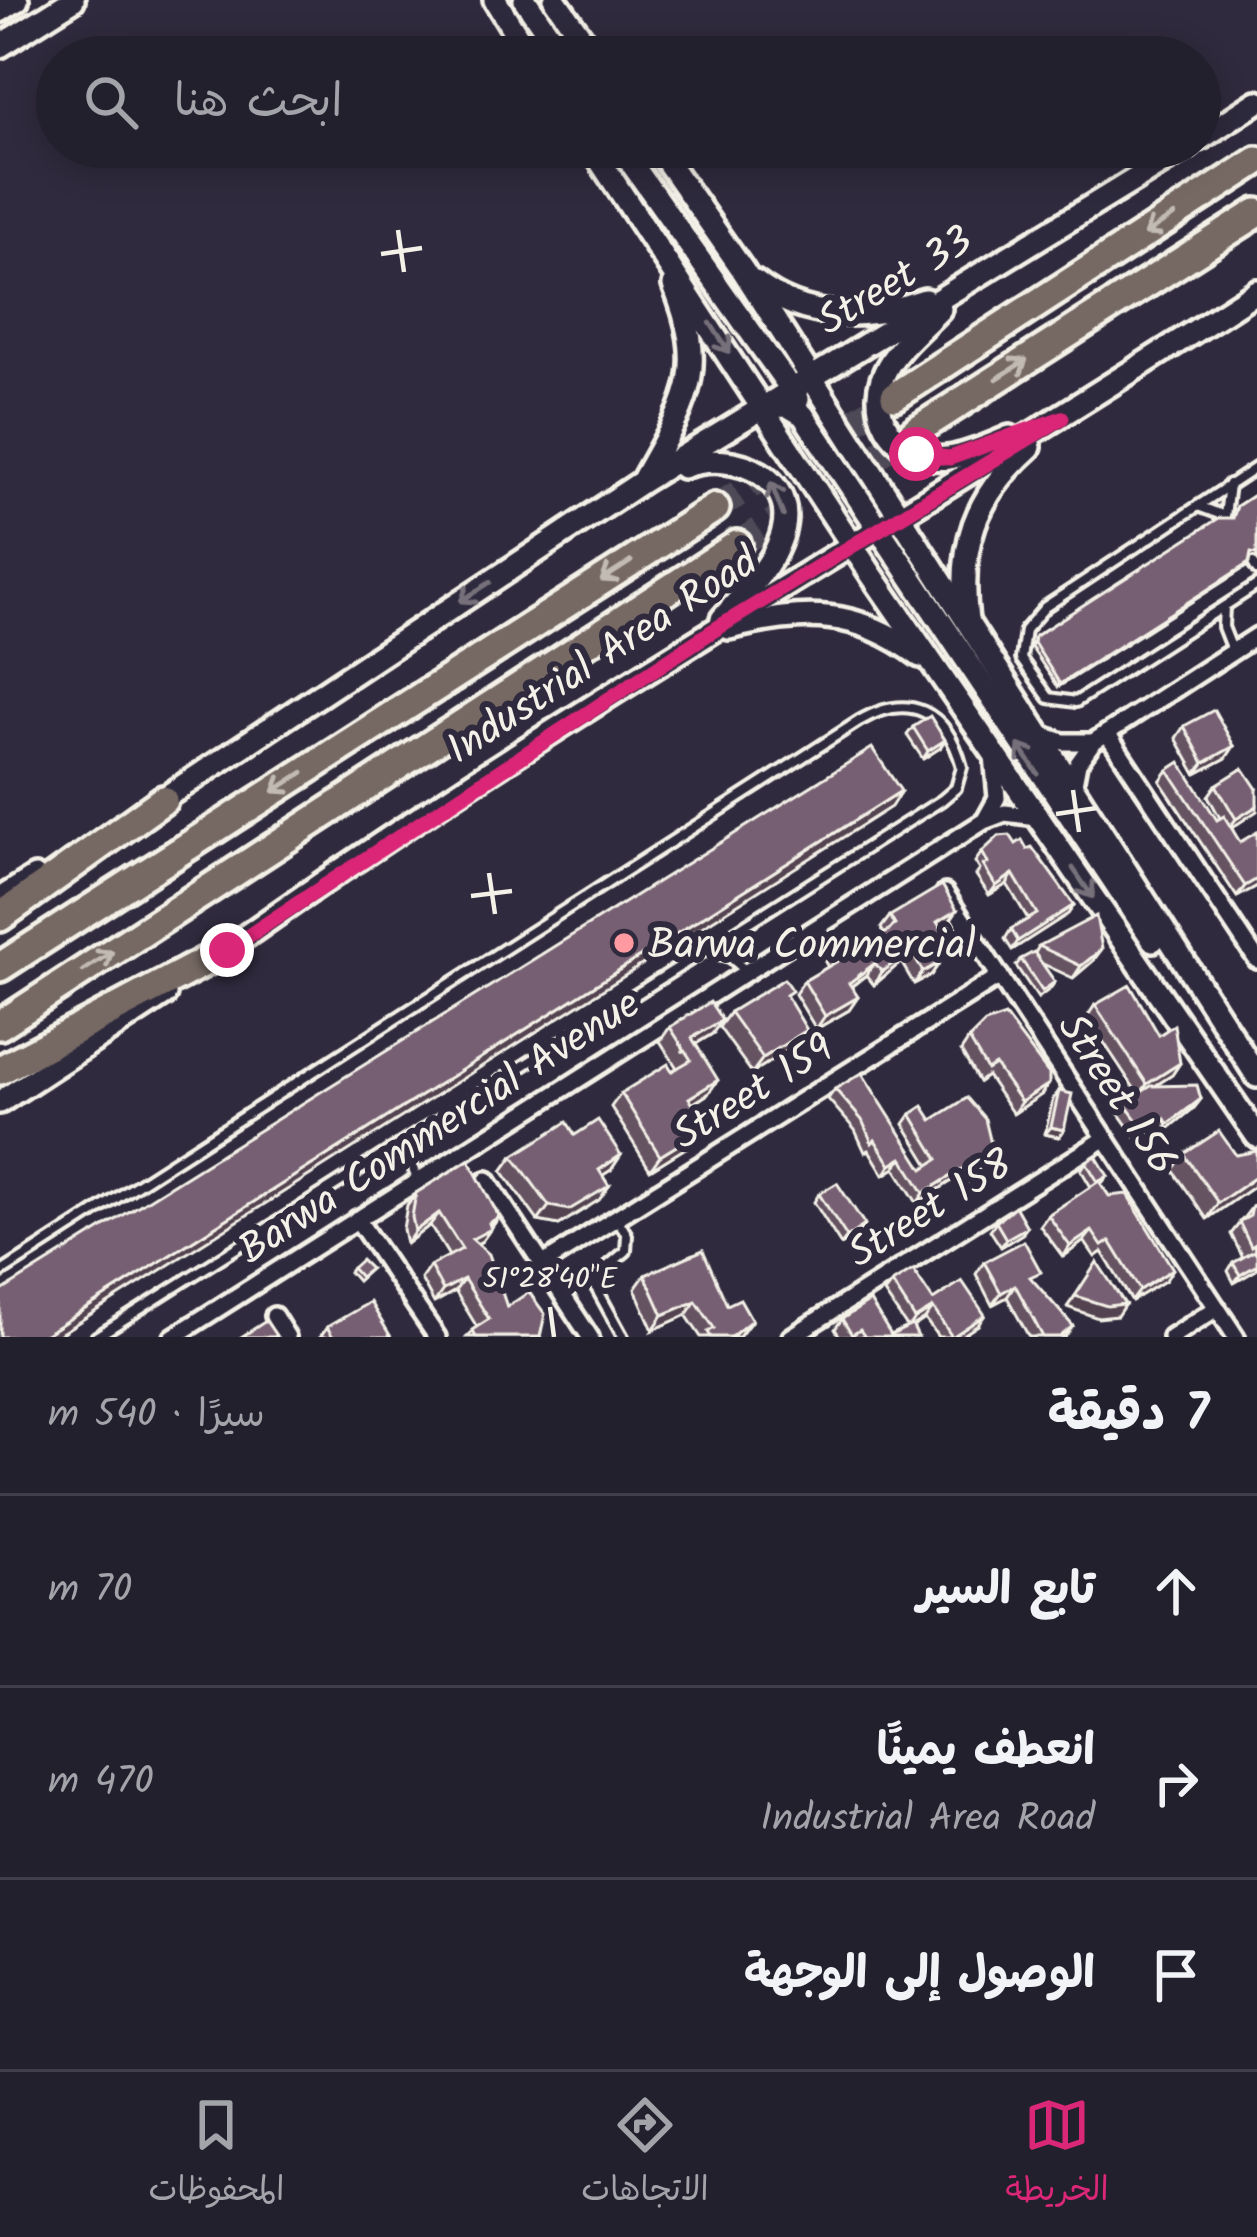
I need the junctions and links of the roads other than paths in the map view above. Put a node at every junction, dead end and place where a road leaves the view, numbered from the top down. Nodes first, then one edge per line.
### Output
1 (17, 0) edge
2 (59, 0) edge
3 (73, 0) edge
4 (495, 0) edge
5 (525, 0) edge
6 (555, 0) edge
7 (0, 11) edge
8 (43, 19) junction
9 (517, 36) edge
10 (550, 36) edge
11 (580, 36) edge
12 (0, 46) edge
13 (1257, 102) edge
14 (1221, 125) edge
15 (1257, 161) edge
16 (606, 168) edge
17 (636, 168) edge
18 (663, 168) edge
19 (672, 168) edge
20 (1154, 168) edge
21 (701, 209) junction
22 (1257, 213) edge
23 (656, 240) junction
24 (742, 269) junction
25 (961, 287) junction
26 (1257, 291) edge
27 (802, 385) junction
28 (895, 396) tunnel mouth
29 (765, 407) junction
30 (1062, 418) junction
31 (914, 432) tunnel mouth
32 (1257, 467) edge
33 (643, 481) junction
34 (1229, 484) junction
35 (1196, 506) junction
36 (715, 508) tunnel mouth
37 (899, 515) junction
38 (875, 529) junction
39 (852, 543) junction
40 (737, 544) tunnel mouth
41 (1257, 585) edge
42 (1224, 605) junction
43 (968, 626) junction
44 (711, 632) junction
45 (1257, 636) edge
46 (1233, 652) junction
47 (938, 670) junction
48 (1037, 732) junction
49 (1100, 737) junction
50 (992, 752) junction
51 (1073, 789) junction
52 (163, 800) junction
53 (1038, 817) junction
54 (984, 820) junction
55 (942, 888) edge
56 (0, 899) edge
57 (0, 917) edge
58 (227, 950) junction
59 (707, 952) junction
60 (1257, 959) edge
61 (0, 967) edge
62 (746, 971) junction
63 (1000, 976) junction
64 (1197, 988) junction
65 (0, 1025) edge
66 (0, 1070) edge
67 (1257, 1076) edge
68 (0, 1102) edge
69 (414, 1136) junction
70 (1257, 1136) edge
71 (1106, 1138) junction
72 (417, 1180) junction
73 (487, 1180) dead end
74 (616, 1218) junction
75 (357, 1220) junction
76 (543, 1264) junction
77 (0, 1273) edge
78 (1217, 1308) junction
79 (274, 1316) dead end
80 (96, 1337) edge
81 (173, 1337) edge
82 (287, 1337) edge
83 (436, 1337) edge
84 (590, 1337) edge
85 (623, 1337) edge
86 (791, 1337) edge
87 (1172, 1337) edge
88 (1236, 1337) edge

1 - 7 main road
2 - 8 main road
3 - 8 main road
4 - 9 main road
5 - 10 main road
6 - 11 main road
8 - 12 main road
13 - 14 main road
15 -> 28 highway
16 - 23 main road
17 - 27 main road
18 - 21 main road
19 - 21 main road
20 - 25 main road, Street 33
21 - 24 main road
31 -> 22 highway
23 -> 29 main road
23 - 33 main road
24 - 25 main road
24 - 27 main road
25 - 27 main road, Street 33
25 - 30 main road
26 - 30 main road, Industrial Area Road
27 - 29 main road, Street 33
27 - 37 main road
29 - 33 main road, Street 33
29 - 38 main road
29 - 39 main road
30 - 37 main road, Industrial Area Road
30 - 43 main road
32 - 34 lane
44 -> 33 main road
33 -> 52 main road
34 - 35 lane
34 - 35 lane
35 - 42 lane
36 -> 61 highway, Industrial Area Road
37 - 38 main road, Industrial Area Road
37 - 43 main road
38 - 39 main road, Industrial Area Road
64 -> 38 main road
39 - 44 main road, Industrial Area Road
39 - 47 main road
65 -> 40 highway, Industrial Area Road
41 - 42 lane
42 - 46 lane
43 - 48 main road
44 - 47 main road
44 - 58 main road, Industrial Area Road
45 - 46 street
46 - 49 street
47 - 50 main road
48 - 49 street
48 - 51 main road
49 - 51 street
49 - 60 street
50 - 53 main road
50 - 54 street
51 - 64 main road
52 - 56 main road
52 - 57 highway
53 - 54 street, Barwa Commercial Avenue
53 -> 70 main road
54 - 62 street, Barwa Commercial Avenue
55 - 63 street, Street 156
58 - 66 highway
58 - 68 main road, Industrial Area Road
59 - 62 lane
59 - 69 lane
59 - 77 lane
62 - 72 street, Barwa Commercial Avenue
63 - 71 street, Street 156
63 - 74 street, Street 159
64 - 67 main road
69 - 72 lane
69 - 80 lane
71 - 78 street, Street 156
71 - 86 street, Street 158
72 - 75 street, Barwa Commercial Avenue
73 - 76 street
74 - 76 street, Street 159
74 - 85 lane
75 - 81 street, Barwa Commercial Avenue
75 - 83 street
76 - 84 street
78 - 87 street
78 - 88 street, Street 156
79 - 82 street

